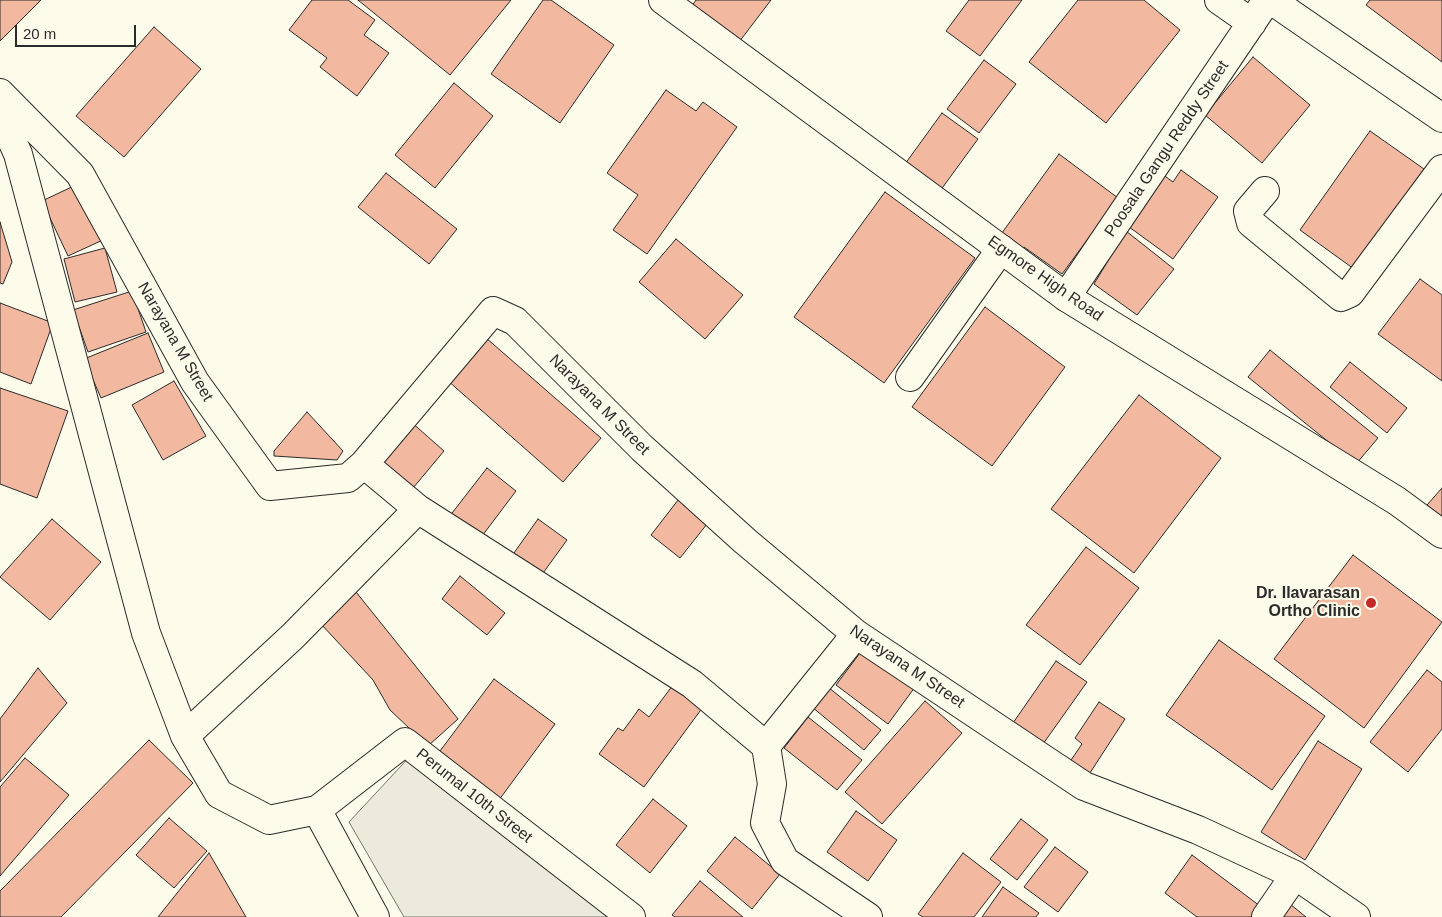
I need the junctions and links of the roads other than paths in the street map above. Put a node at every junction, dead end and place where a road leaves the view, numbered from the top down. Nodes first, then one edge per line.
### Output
1 (663, 0) edge
2 (1219, 0) edge
3 (1267, 0) edge
4 (1271, 0) edge
5 (1252, 23) junction
6 (0, 93) edge
7 (0, 114) edge
8 (1442, 118) edge
9 (1442, 169) edge
10 (1264, 191) dead end
11 (1001, 249) junction
12 (1066, 297) junction
13 (910, 377) dead end
14 (364, 464) junction
15 (418, 509) junction
16 (1442, 534) edge
17 (856, 634) junction
18 (185, 736) junction
19 (766, 746) junction
20 (317, 810) junction
21 (1295, 875) junction
22 (376, 917) edge
23 (631, 917) edge
24 (868, 917) edge
25 (1266, 917) edge
26 (1356, 917) edge

1 - 11 street, Egmore High Road
2 - 5 street
3 - 5 street, Poosala Gangu Reddy Street
4 - 8 street
5 - 12 street, Poosala Gangu Reddy Street
6 - 14 street, Narayana M Street
7 - 18 street
9 - 10 street
11 - 12 street, Egmore High Road
11 - 13 street
12 - 16 street, Egmore High Road
14 - 15 street
14 - 17 street, Narayana M Street
15 - 18 street
15 - 19 street
17 - 19 street
17 - 21 street, Narayana M Street
18 - 20 street
19 - 24 street
20 - 22 street
20 - 23 street, Perumal 10th Street
21 - 25 street
21 - 26 street, Narayana M Street

